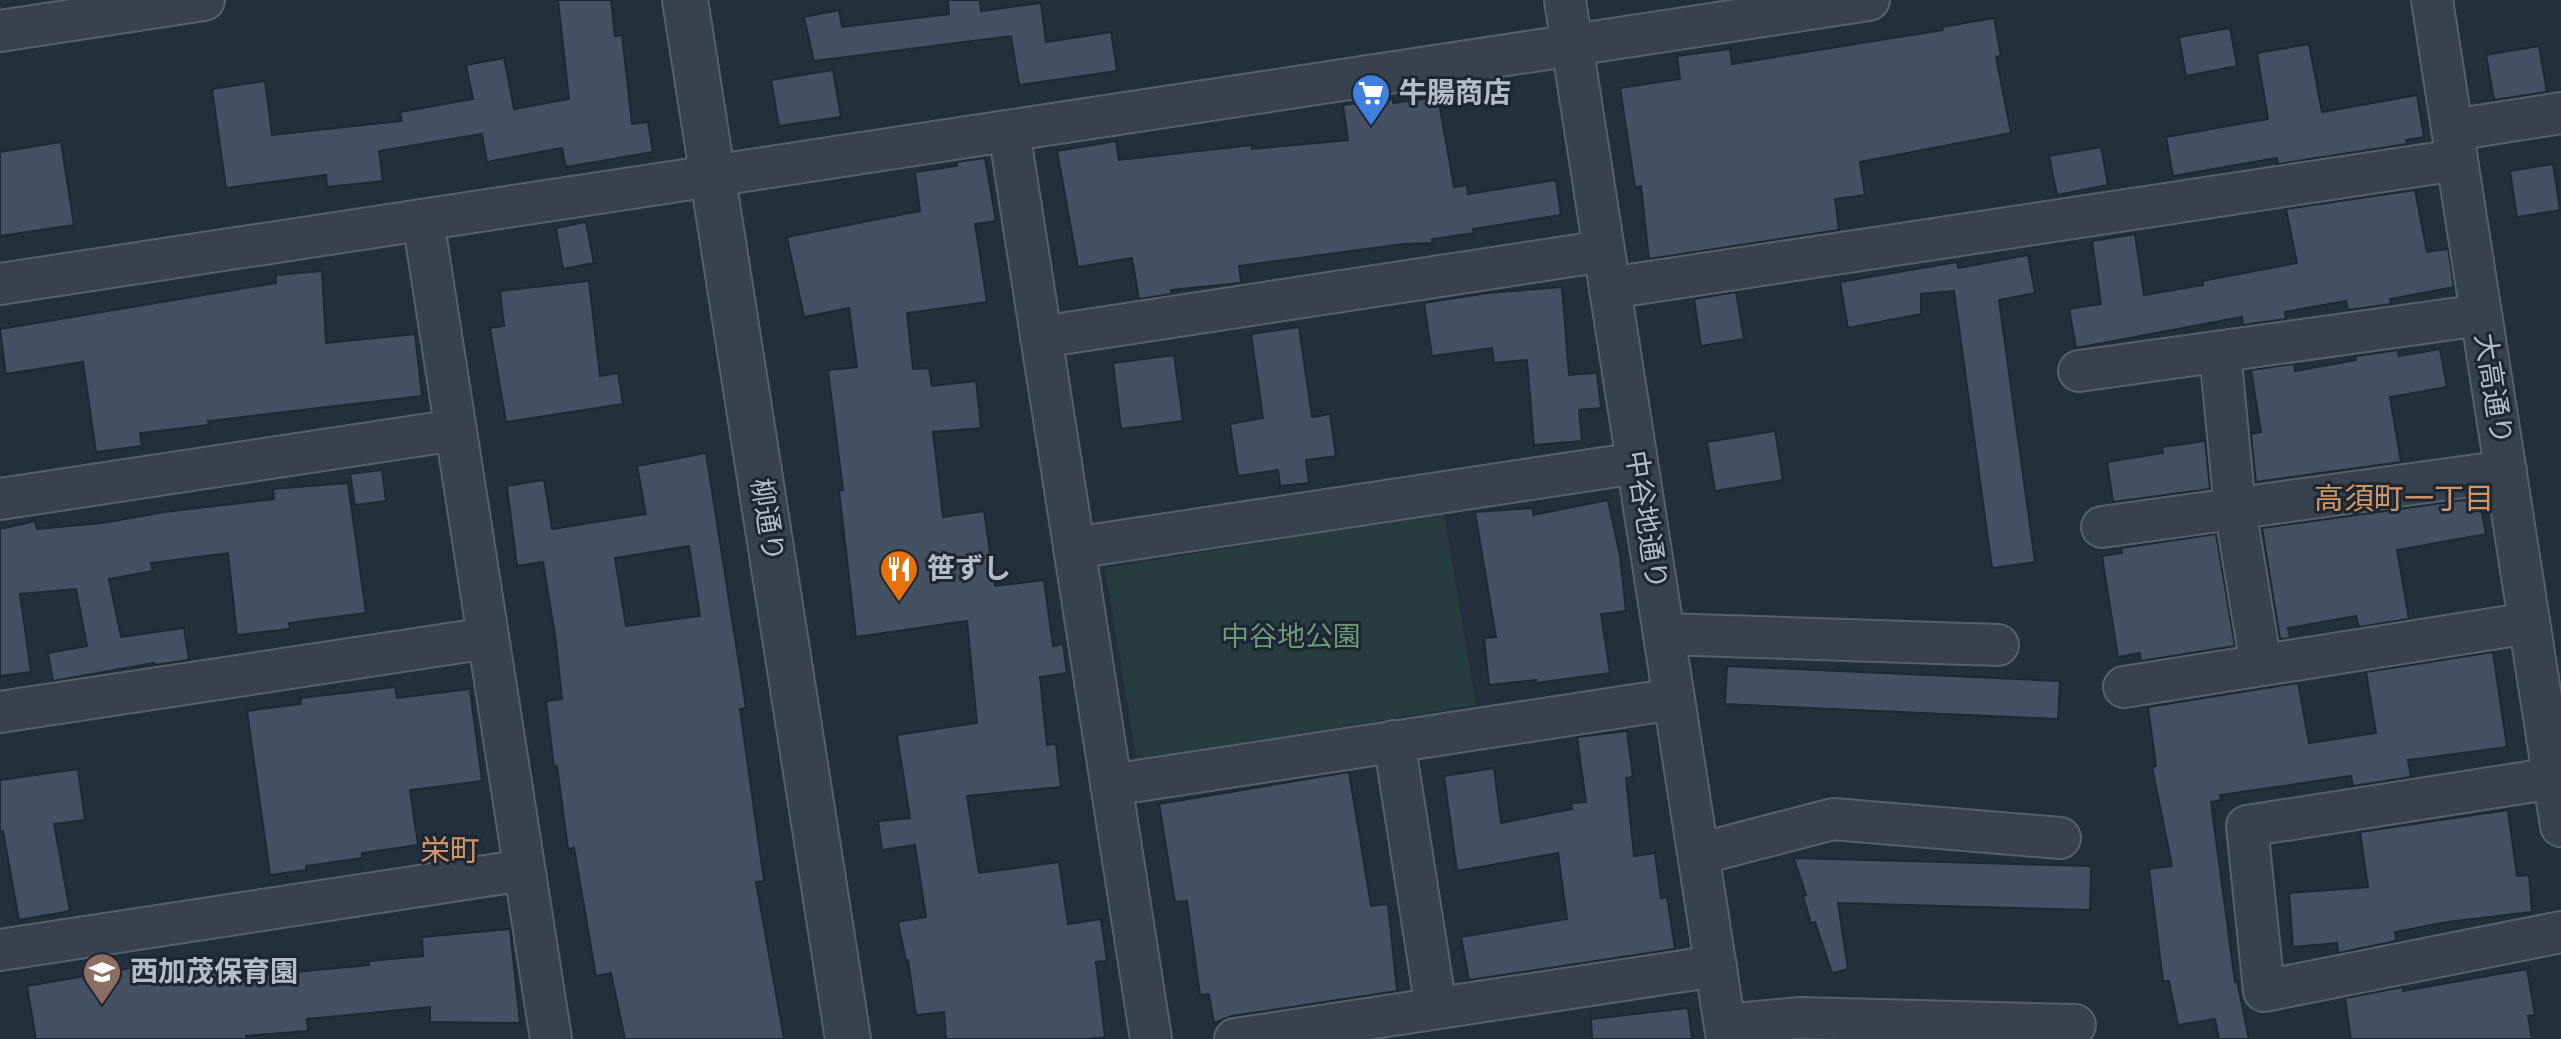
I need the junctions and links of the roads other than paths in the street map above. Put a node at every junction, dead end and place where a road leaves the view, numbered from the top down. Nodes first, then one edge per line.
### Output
1 (204, 0) edge
2 (685, 0) edge
3 (1565, 0) edge
4 (1869, 0) edge
5 (2432, 0) edge
6 (0, 31) edge
7 (1572, 45) junction
8 (2561, 113) edge
9 (1009, 131) junction
10 (2455, 145) junction
11 (713, 176) junction
12 (423, 220) junction
13 (1607, 270) junction
14 (0, 284) edge
15 (2481, 315) junction
16 (1041, 337) junction
17 (2220, 352) junction
18 (2079, 371) dead end
19 (456, 430) junction
20 (1637, 463) junction
21 (2506, 471) junction
22 (0, 499) edge
23 (2235, 509) junction
24 (2102, 527) dead end
25 (1074, 548) junction
26 (2529, 623) junction
27 (1664, 634) junction
28 (488, 638) junction
29 (1998, 645) dead end
30 (2261, 665) junction
31 (2124, 687) dead end
32 (1674, 699) junction
33 (0, 712) edge
34 (1394, 741) junction
35 (2554, 778) junction
36 (1111, 785) junction
37 (2561, 826) edge
38 (2060, 838) dead end
39 (1699, 854) junction
40 (524, 870) junction
41 (2561, 932) edge
42 (0, 950) edge
43 (1716, 966) junction
44 (1436, 1008) junction
45 (2075, 1025) dead end
46 (1726, 1032) edge
47 (551, 1039) edge
48 (848, 1039) edge
49 (1151, 1039) edge
50 (1235, 1039) edge

1 - 6 street
2 - 11 street, 柳通り
3 - 7 street, 中谷地通り
4 - 7 street
5 - 10 street, 大高通り
7 - 9 street
7 - 13 street, 中谷地通り
8 - 10 street
9 - 11 street
9 - 16 street
10 - 13 street
10 - 15 street, 大高通り
11 - 12 street
11 - 48 street, 柳通り
12 - 14 street
12 - 19 street
13 - 16 street
13 - 20 street, 中谷地通り
15 - 17 street
15 - 21 street, 大高通り
16 - 25 street
17 - 18 street
17 - 23 street
19 - 22 street
19 - 28 street
20 - 25 street
20 - 27 street, 中谷地通り
21 - 23 street
21 - 26 street, 大高通り
23 - 24 street
23 - 30 street
25 - 36 street
26 - 30 street
26 - 35 street, 大高通り
27 - 29 street
27 - 32 street, 中谷地通り
28 - 33 street
28 - 40 street
30 - 31 street
32 - 34 street
32 - 39 street, 中谷地通り
34 - 36 street
34 - 44 street
35 - 37 street, 大高通り
35 - 41 street
36 - 49 street
38 - 39 street
39 - 43 street, 中谷地通り
40 - 42 street
40 - 47 street
43 - 44 street
43 - 46 street, 中谷地通り
44 - 50 street
45 - 46 street

